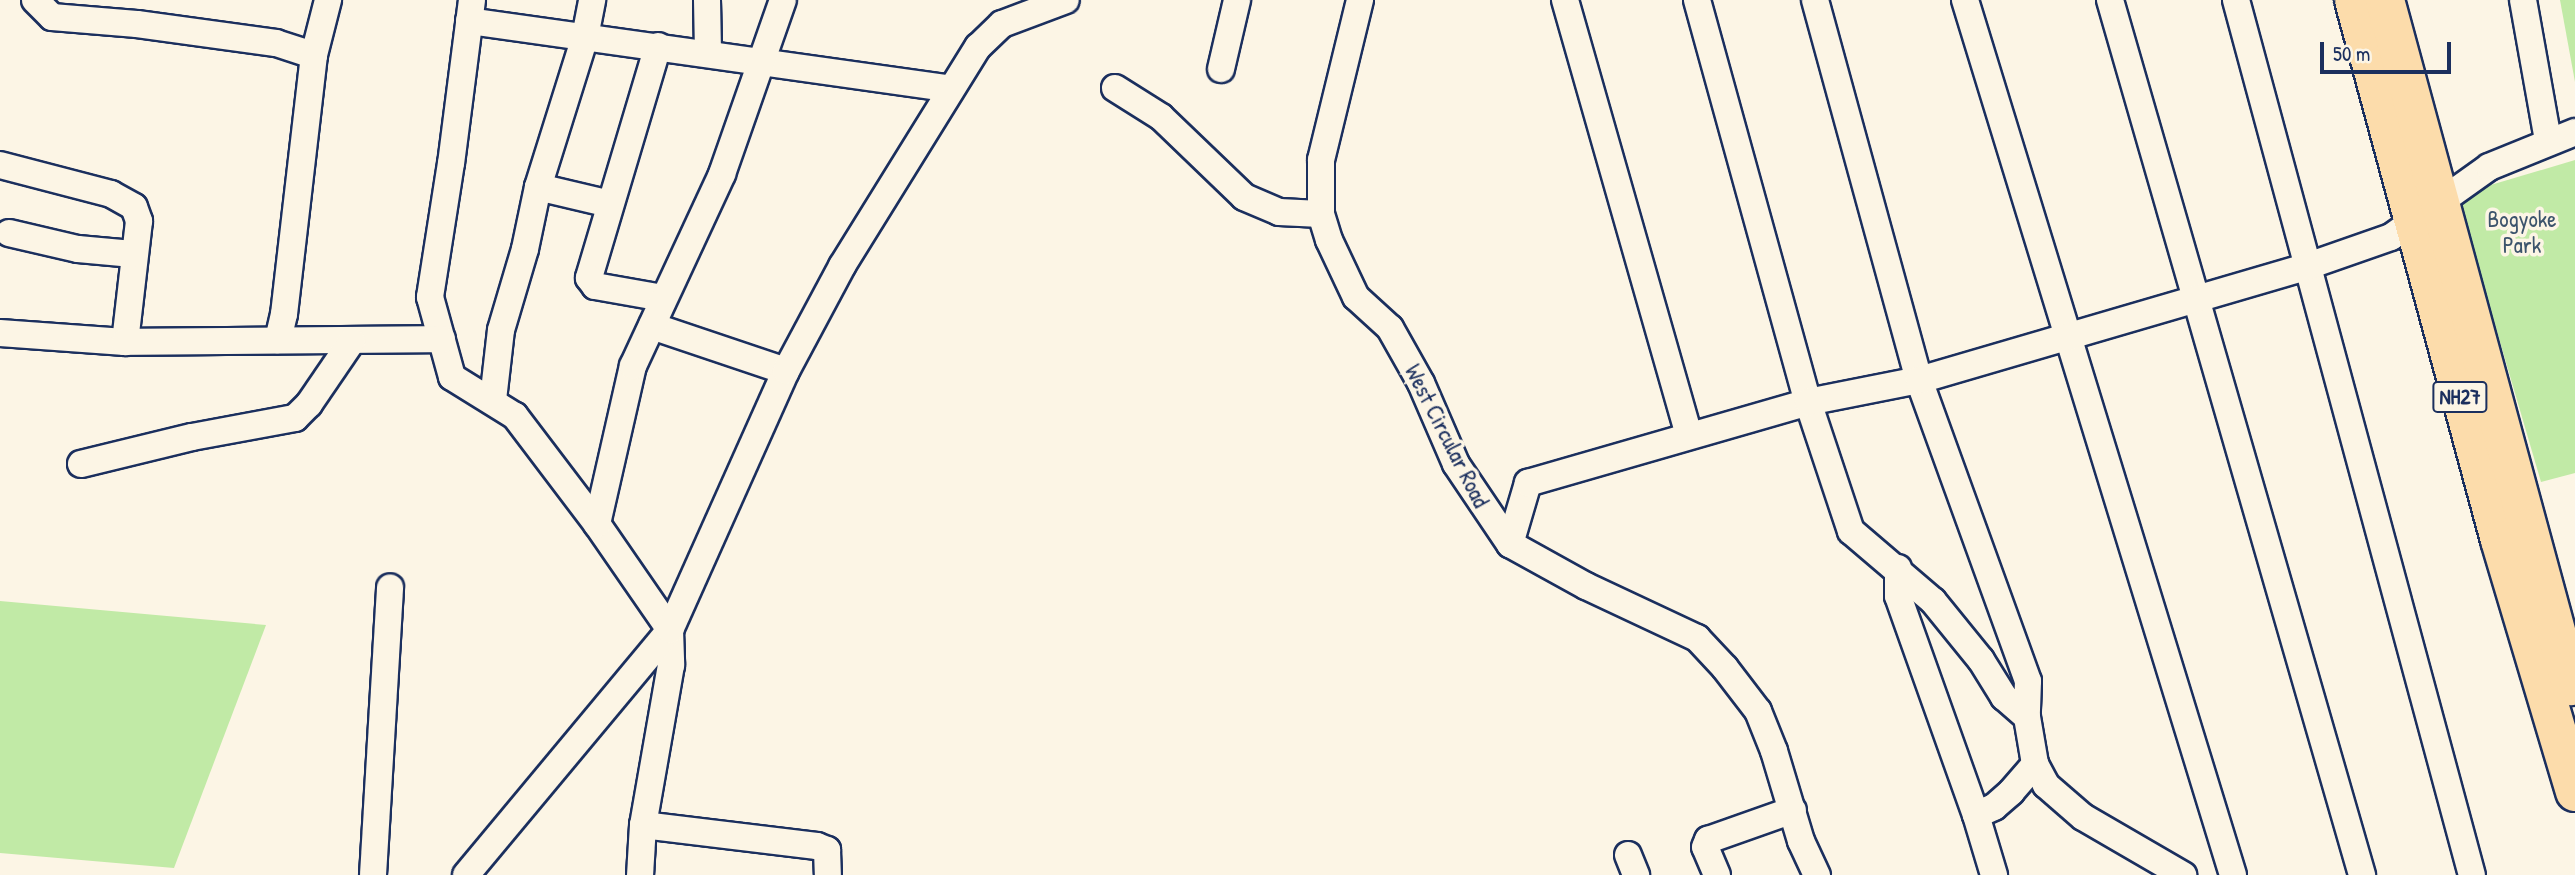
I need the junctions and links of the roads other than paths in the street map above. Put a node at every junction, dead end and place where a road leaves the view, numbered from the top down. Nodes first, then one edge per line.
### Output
1 (35, 0) edge
2 (328, 0) edge
3 (592, 0) edge
4 (707, 0) edge
5 (783, 0) edge
6 (1066, 0) edge
7 (1237, 0) edge
8 (1360, 0) edge
9 (1565, 0) edge
10 (1696, 0) edge
11 (1815, 0) edge
12 (1965, 0) edge
13 (2110, 0) edge
14 (2236, 0) edge
15 (2354, 0) edge
16 (2385, 0) edge
17 (2524, 0) edge
18 (471, 11) edge
19 (585, 37) junction
20 (658, 47) junction
21 (708, 53) junction
22 (314, 55) junction
23 (761, 64) junction
24 (1221, 69) dead end
25 (1115, 88) dead end
26 (950, 89) junction
27 (2575, 132) edge
28 (2548, 141) junction
29 (0, 165) edge
30 (538, 187) junction
31 (2441, 199) junction
32 (610, 204) junction
33 (1321, 214) junction
34 (2412, 223) junction
35 (9, 233) dead end
36 (133, 254) junction
37 (2308, 266) junction
38 (663, 298) junction
39 (2196, 298) junction
40 (652, 326) junction
41 (0, 333) edge
42 (2066, 338) junction
43 (442, 339) junction
44 (278, 340) junction
45 (352, 341) junction
46 (125, 342) junction
47 (786, 371) junction
48 (1919, 380) junction
49 (493, 400) junction
50 (1808, 402) junction
51 (1689, 434) junction
52 (81, 464) dead end
53 (597, 524) junction
54 (1510, 544) junction
55 (1898, 568) junction
56 (390, 588) dead end
57 (670, 630) junction
58 (2569, 659) edge
59 (2575, 698) edge
60 (2026, 717) junction
61 (2035, 764) junction
62 (2572, 767) edge
63 (1793, 810) junction
64 (1976, 815) junction
65 (643, 825) junction
66 (373, 875) edge
67 (466, 875) edge
68 (640, 875) edge
69 (828, 875) edge
70 (1717, 875) edge
71 (1817, 875) edge
72 (1994, 875) edge
73 (2183, 875) edge
74 (2232, 875) edge
75 (2362, 875) edge
76 (2472, 875) edge

1 - 22 street
2 - 22 street
3 - 19 street
4 - 21 street
5 - 23 street
6 - 26 street
7 - 24 street
8 - 33 street, West Circular Road
9 - 51 street
10 - 50 street
11 - 48 street
12 - 42 street
13 - 39 street
14 - 37 street
15 - 34 highway, NH27
16 - 31 highway, NH27
17 - 28 street
18 - 19 street
18 - 43 street
19 - 20 street
19 - 30 street
20 - 21 street
20 - 32 street
21 - 23 street
22 - 44 street
23 - 26 street
23 - 38 street
25 - 33 street
26 - 47 street
27 - 28 street
28 - 31 street
29 - 36 street
30 - 32 street
30 - 49 street
31 - 34 street
31 - 58 highway, NH27
32 - 38 street
33 - 54 street, West Circular Road
34 - 37 street
34 - 62 highway, NH27
35 - 36 street
36 - 46 street
37 - 39 street
37 - 76 street
38 - 40 street
39 - 42 street
39 - 75 street
40 - 47 street
40 - 53 street
41 - 46 street
42 - 48 street
42 - 74 street
43 - 45 street
43 - 49 street
44 - 45 street
44 - 46 street
45 - 52 street
47 - 57 street
48 - 50 street
48 - 60 street
49 - 53 street
50 - 51 street
50 - 55 street
51 - 54 street
53 - 57 street
54 - 63 street, West Circular Road
55 - 60 street
55 - 64 street
56 - 66 street
57 - 65 street
57 - 67 street
58 - 59 highway, NH27
60 - 61 street
61 - 64 street
61 - 73 street
63 - 70 street
63 - 71 street, West Circular Road
64 - 72 street
65 - 68 street
65 - 69 street

